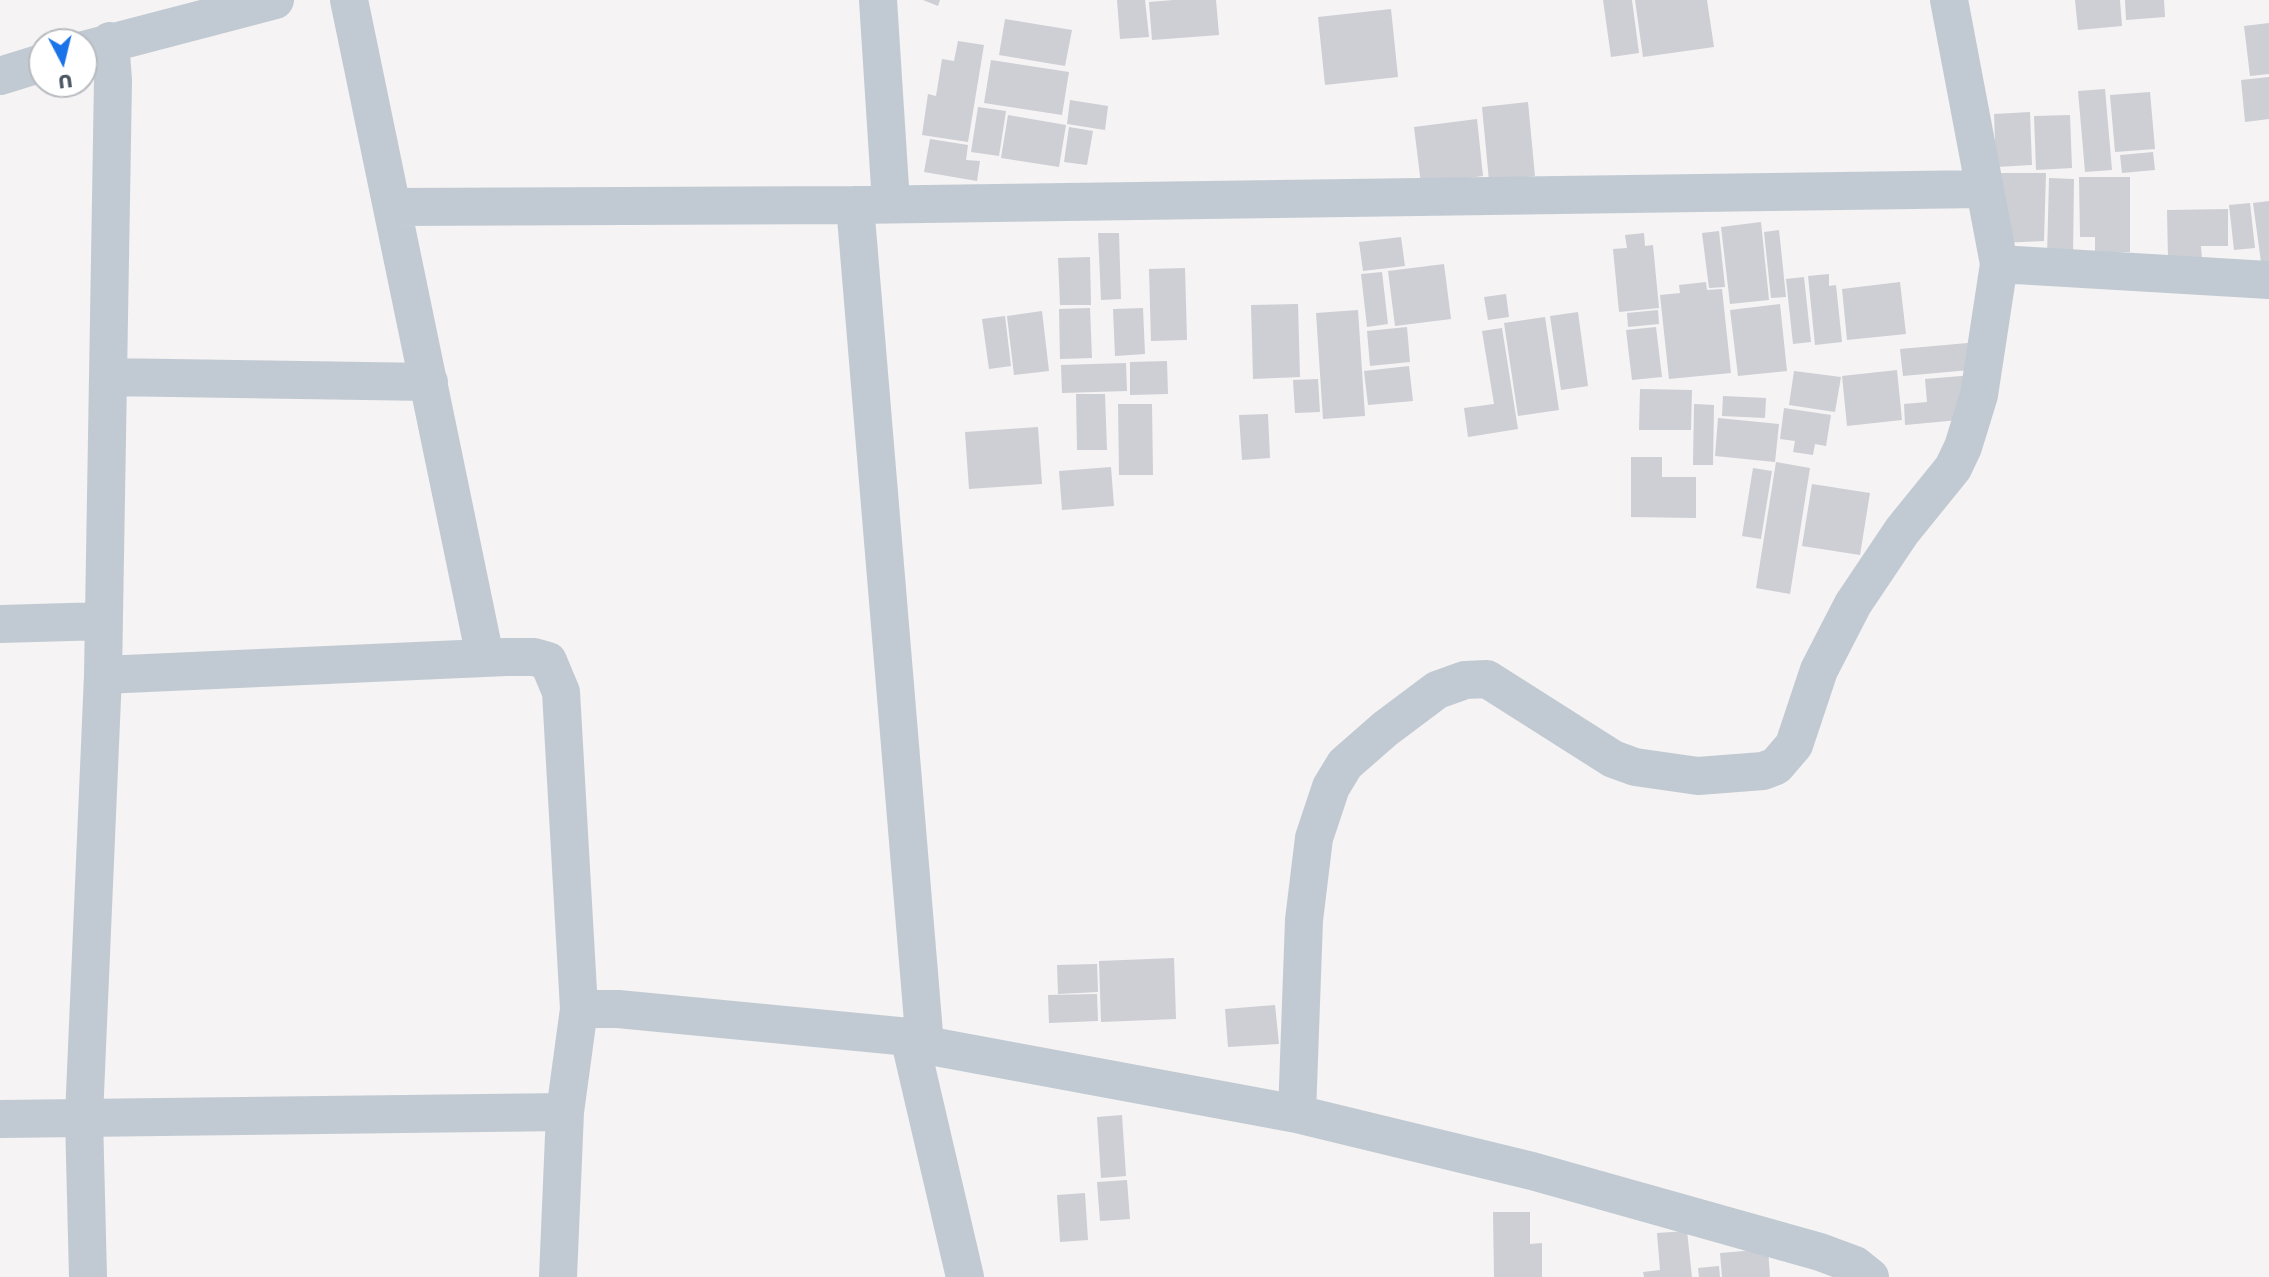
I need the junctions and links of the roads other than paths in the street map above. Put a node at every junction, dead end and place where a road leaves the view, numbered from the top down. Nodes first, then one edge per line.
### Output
1 (275, 0) edge
2 (878, 0) edge
3 (1949, 0) edge
4 (350, 8) edge
5 (105, 56) edge
6 (28, 67) edge
7 (0, 76) edge
8 (1982, 189) junction
9 (873, 204) junction
10 (393, 208) junction
11 (1998, 264) junction
12 (2269, 280) edge
13 (108, 377) junction
14 (429, 382) junction
15 (104, 621) junction
16 (0, 624) edge
17 (485, 657) junction
18 (103, 675) junction
19 (579, 1009) junction
20 (917, 1041) junction
21 (565, 1112) junction
22 (1297, 1114) junction
23 (84, 1117) junction
24 (0, 1119) edge
25 (88, 1277) edge
26 (558, 1277) edge
27 (965, 1277) edge
28 (1870, 1277) edge

1 - 5 street
2 - 9 street
3 - 8 street
4 - 10 street
5 - 13 street
6 - 7 street
8 - 9 street
8 - 11 street
9 - 10 street
9 - 20 street
10 - 14 street
11 - 12 street
11 - 22 street
13 - 14 street
13 - 15 street
14 - 17 street
15 - 16 street
15 - 18 street
17 - 18 street
17 - 19 street
18 - 23 street
19 - 20 street
19 - 21 street
20 - 22 street
20 - 27 street
21 - 23 street
21 - 26 street
22 - 28 street
23 - 24 street
23 - 25 street

